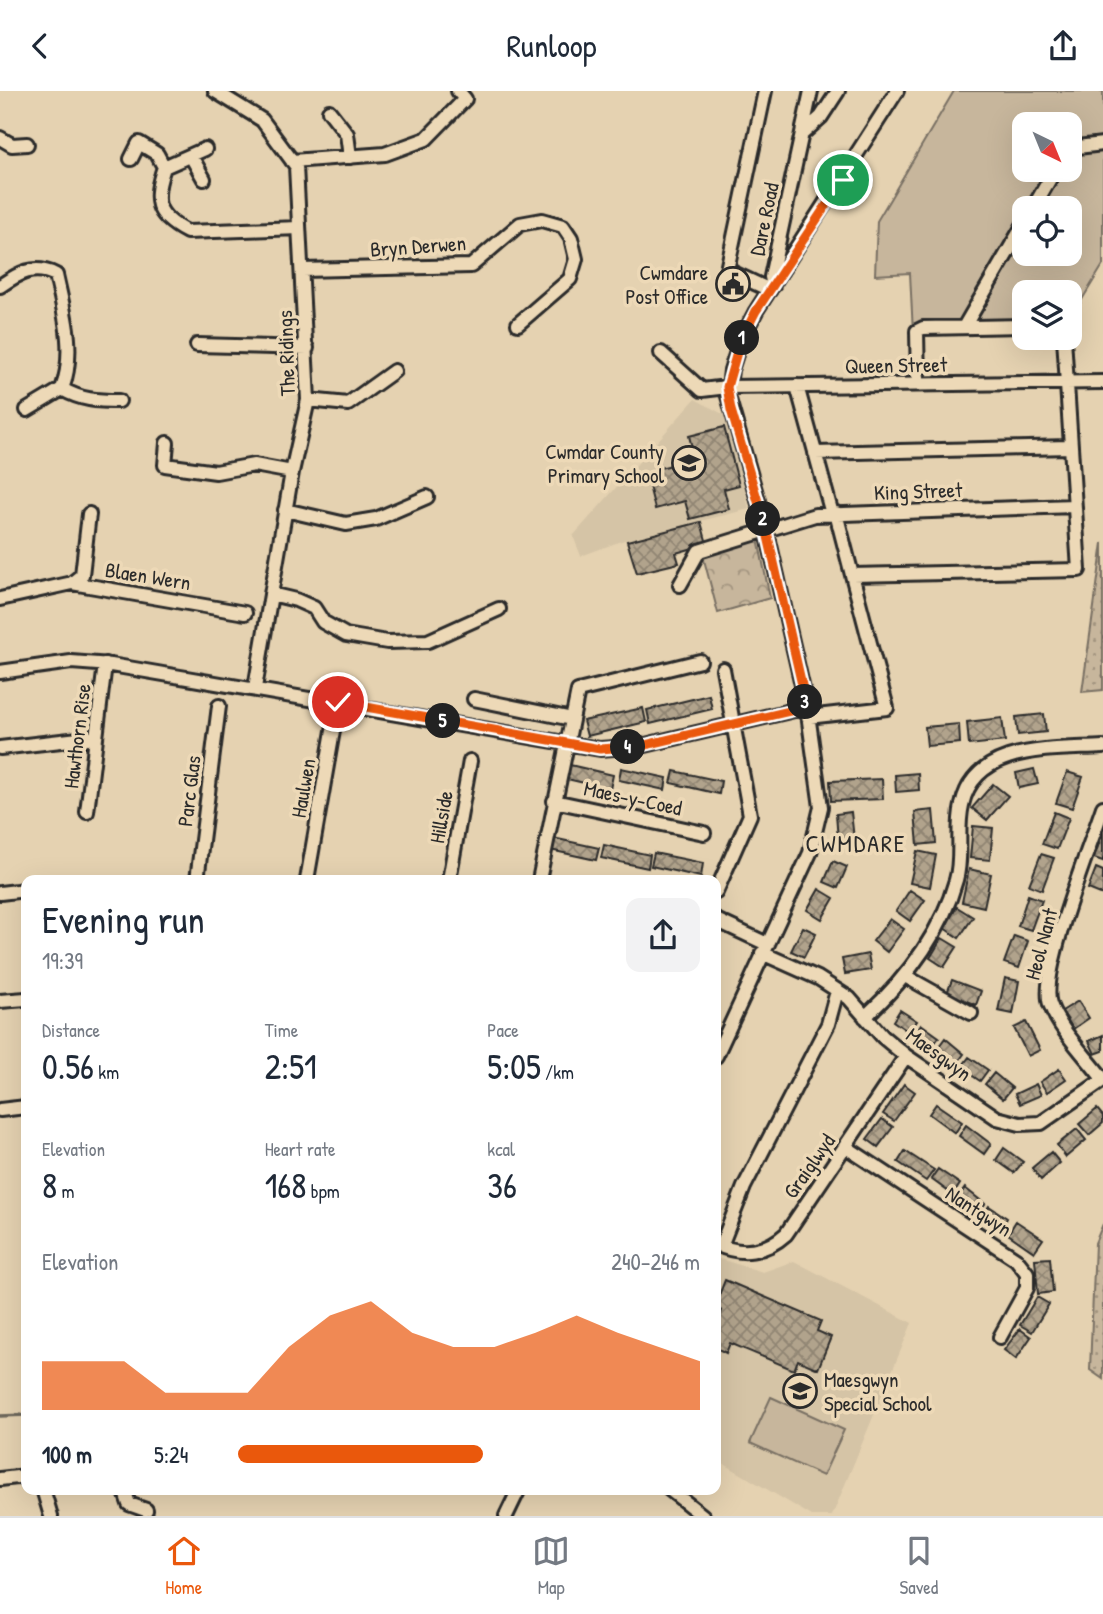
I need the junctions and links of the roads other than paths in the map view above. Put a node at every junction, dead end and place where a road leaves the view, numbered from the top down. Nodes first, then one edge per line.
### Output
1 (215, 91) edge
2 (458, 91) edge
3 (765, 91) edge
4 (811, 91) edge
5 (838, 91) edge
6 (897, 91) edge
7 (329, 111) dead end
8 (802, 134) junction
9 (0, 138) edge
10 (27, 144) dead end
11 (1103, 144) edge
12 (1082, 146) edge
13 (205, 149) dead end
14 (191, 156) junction
15 (350, 157) junction
16 (131, 159) dead end
17 (292, 161) junction
18 (164, 167) junction
19 (204, 179) dead end
20 (299, 228) junction
21 (1012, 245) edge
22 (302, 270) junction
23 (0, 286) edge
24 (772, 288) junction
25 (518, 324) dead end
26 (1012, 326) edge
27 (964, 327) junction
28 (197, 345) dead end
29 (307, 348) junction
30 (1065, 350) edge
31 (661, 353) dead end
32 (394, 371) dead end
33 (1066, 382) junction
34 (1103, 382) edge
35 (918, 384) junction
36 (797, 386) junction
37 (727, 387) junction
38 (62, 389) junction
39 (308, 400) junction
40 (119, 401) dead end
41 (27, 410) dead end
42 (167, 443) dead end
43 (1069, 447) junction
44 (815, 453) junction
45 (292, 473) junction
46 (427, 497) dead end
47 (1074, 506) junction
48 (285, 510) junction
49 (834, 513) junction
50 (89, 514) dead end
51 (767, 532) junction
52 (852, 575) junction
53 (72, 583) junction
54 (680, 585) dead end
55 (219, 593) dead end
56 (271, 594) junction
57 (0, 599) edge
58 (218, 608) junction
59 (499, 609) dead end
60 (245, 613) dead end
61 (700, 661) dead end
62 (105, 664) junction
63 (723, 670) dead end
64 (0, 672) edge
65 (255, 688) junction
66 (474, 699) dead end
67 (338, 702) junction
68 (219, 706) dead end
69 (807, 712) junction
70 (572, 719) junction
71 (735, 726) junction
72 (96, 737) junction
73 (565, 743) junction
74 (1103, 747) edge
75 (0, 748) edge
76 (470, 761) dead end
77 (554, 801) junction
78 (1103, 807) edge
79 (88, 812) dead end
80 (704, 833) dead end
81 (198, 875) edge
82 (308, 875) edge
83 (450, 875) edge
84 (541, 875) edge
85 (721, 880) edge
86 (21, 891) edge
87 (0, 893) edge
88 (721, 923) edge
89 (764, 949) junction
90 (905, 976) junction
91 (837, 991) junction
92 (21, 999) edge
93 (0, 1001) edge
94 (971, 1013) dead end
95 (865, 1017) junction
96 (721, 1045) edge
97 (906, 1056) junction
98 (1103, 1079) edge
99 (21, 1108) edge
100 (0, 1110) edge
101 (846, 1147) junction
102 (721, 1238) edge
103 (721, 1246) edge
104 (1000, 1337) dead end
105 (21, 1477) edge
106 (0, 1479) edge
107 (45, 1495) edge
108 (126, 1495) edge
109 (516, 1495) edge
110 (676, 1495) edge
111 (146, 1510) dead end
112 (51, 1516) edge
113 (506, 1516) edge
114 (704, 1516) edge

1 - 17 street, The Ridings
2 - 15 street
3 - 24 street
4 - 8 street, Dare Road
5 - 8 street
6 - 24 street
7 - 15 street
8 - 24 street, Dare Road
9 - 10 street
11 - 12 street
13 - 14 street
14 - 18 street
14 - 19 street
15 - 17 street
16 - 18 street
17 - 20 street, The Ridings
18 - 20 street
20 - 22 street, The Ridings
21 - 27 street
22 - 25 street, Bryn Derwen
22 - 29 street, The Ridings
23 - 38 street
24 - 37 street, Dare Road
26 - 27 street
27 - 35 street
28 - 29 street
29 - 39 street, The Ridings
30 - 33 street
31 - 37 street, Queen Street
32 - 39 street
33 - 34 street, Queen Street
33 - 35 street, Queen Street
33 - 43 street
35 - 36 street, Queen Street
36 - 37 street, Queen Street
36 - 44 street
37 - 51 street
38 - 40 street
38 - 41 street
39 - 45 street, The Ridings
42 - 45 street
43 - 44 street
43 - 47 street
44 - 49 street
45 - 48 street, The Ridings
46 - 48 street
47 - 49 street, King Street
47 - 52 street
48 - 56 street, The Ridings
49 - 51 street, King Street
49 - 52 street
50 - 53 street, Blaen Wern
51 - 54 street, King Street
51 - 69 street
52 - 69 street
53 - 57 street, Blaen Wern
53 - 58 street, Blaen Wern
55 - 58 street, Blaen Wern
56 - 59 street
56 - 65 street, The Ridings
58 - 60 street, Blaen Wern
61 - 70 street
62 - 64 street
62 - 65 street
62 - 72 street, Hawthorn Rise
63 - 71 street
65 - 67 street
66 - 70 street
67 - 73 street
67 - 82 street, Haulwen
68 - 81 street, Parc Glas
69 - 71 street
69 - 89 street
70 - 73 street
71 - 73 street
71 - 85 street
72 - 75 street
72 - 79 street, Hawthorn Rise
73 - 77 street
74 - 90 street
76 - 83 street, Hillside
77 - 80 street, Maes-y-Coed
77 - 84 street
78 - 98 street, Heol Nant
86 - 87 street
88 - 89 street, Maesgwyn
89 - 91 street, Maesgwyn
89 - 96 street
90 - 94 street
90 - 95 street
91 - 95 street, Maesgwyn
91 - 102 street
92 - 93 street
95 - 97 street, Maesgwyn
97 - 98 street, Maesgwyn
97 - 101 street, Graiglwyd
99 - 100 street
101 - 103 street, Graiglwyd
101 - 104 street, Nantgwyn
105 - 106 street
107 - 112 street
108 - 111 street
109 - 113 street
110 - 114 street

